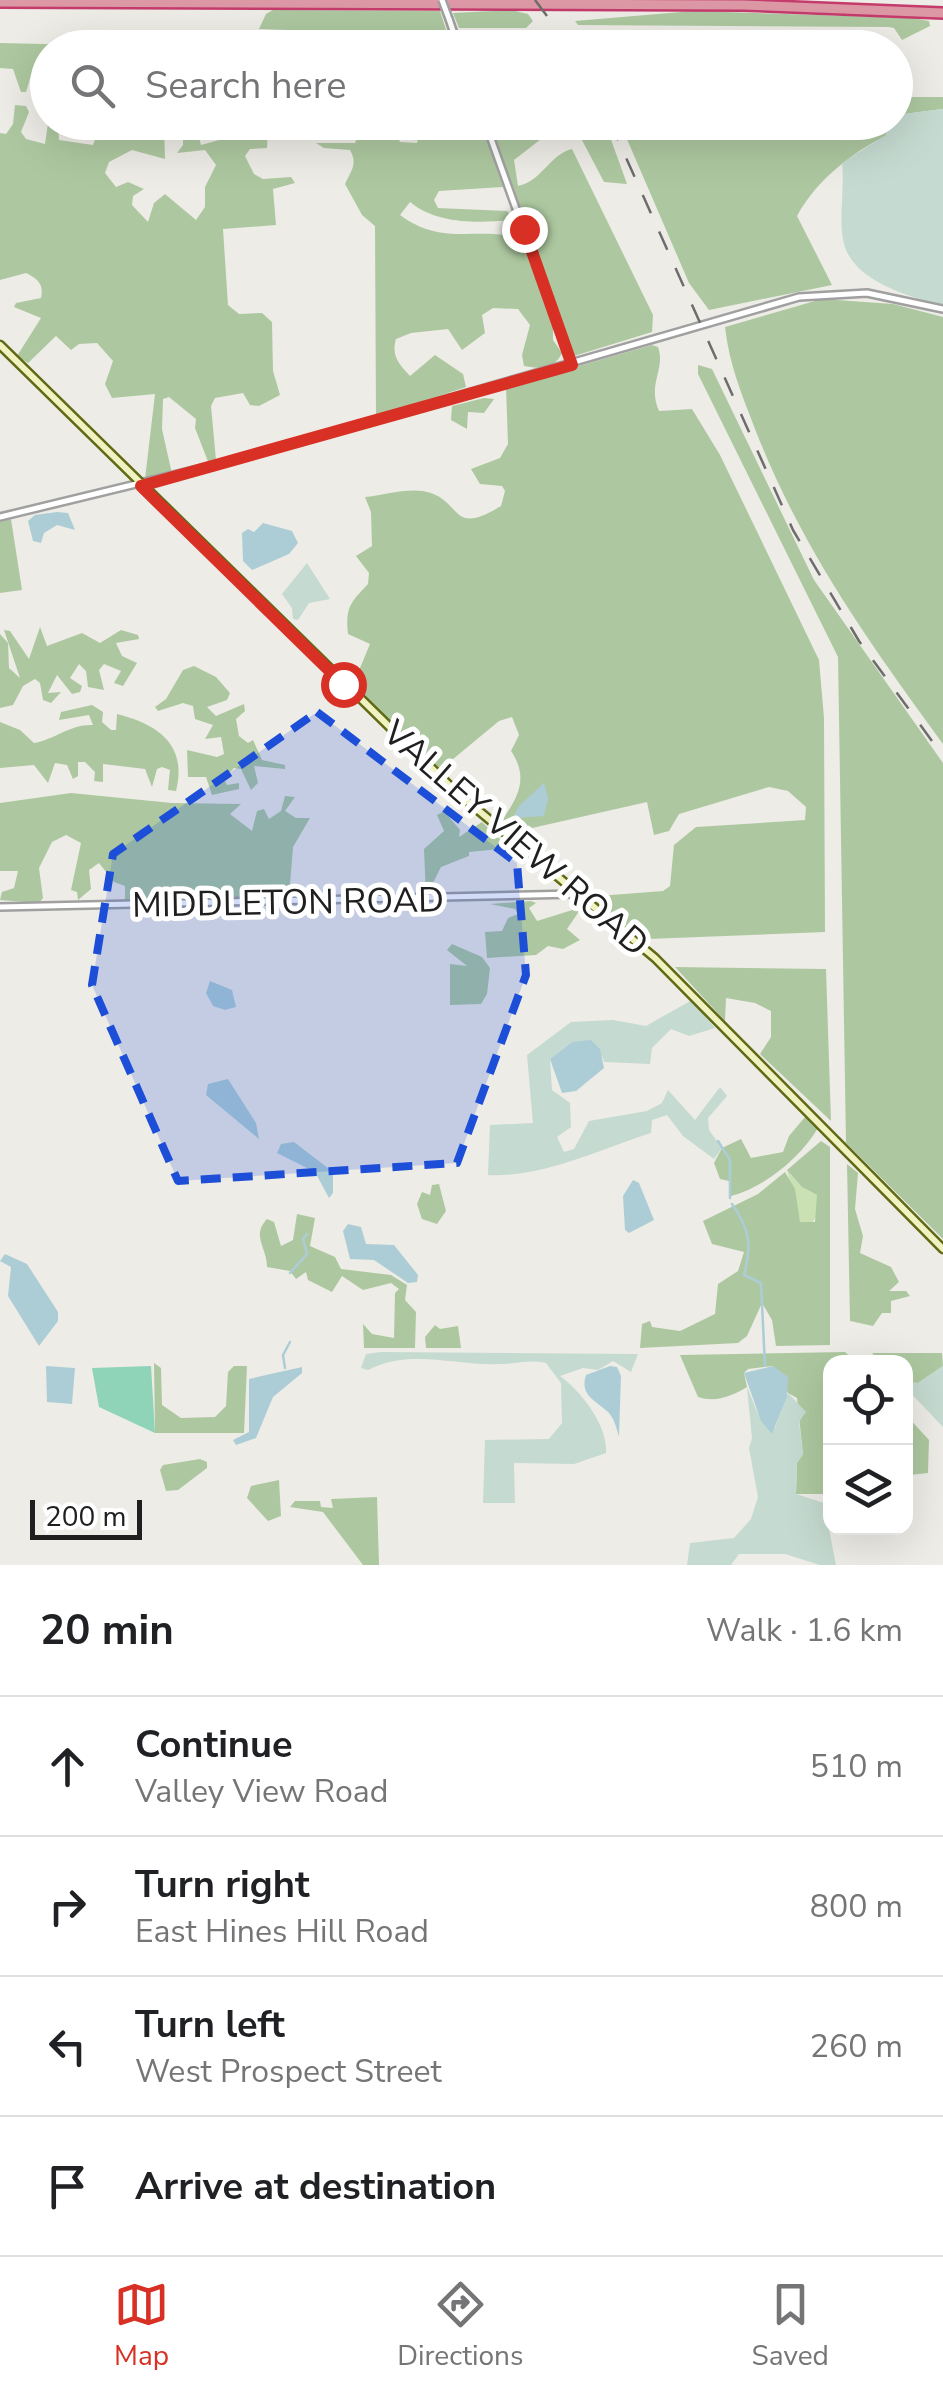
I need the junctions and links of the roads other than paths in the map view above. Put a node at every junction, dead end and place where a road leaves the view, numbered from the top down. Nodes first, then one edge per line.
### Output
1 (442, 0) edge
2 (0, 2) edge
3 (943, 13) edge
4 (452, 30) edge
5 (492, 140) edge
6 (943, 309) edge
7 (0, 345) edge
8 (572, 365) junction
9 (141, 486) junction
10 (0, 516) edge
11 (575, 894) junction
12 (0, 907) edge
13 (943, 1249) edge

1 - 4 street, bridge
2 - 3 highway
5 - 8 street
6 - 8 street
7 - 9 main road, VALLEY VIEW ROAD
8 - 9 street
9 - 10 street
9 - 11 main road, VALLEY VIEW ROAD
11 - 12 street, MIDDLETON ROAD
11 - 13 main road, VALLEY VIEW ROAD

